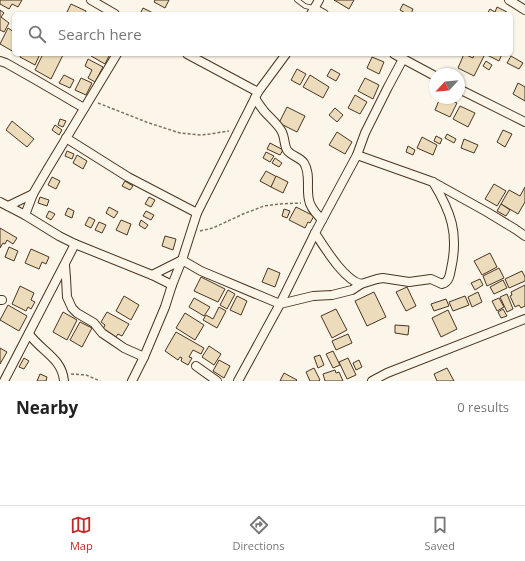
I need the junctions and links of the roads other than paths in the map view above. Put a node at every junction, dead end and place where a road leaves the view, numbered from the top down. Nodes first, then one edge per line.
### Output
1 (91, 0) edge
2 (297, 0) edge
3 (319, 0) edge
4 (509, 0) edge
5 (525, 10) edge
6 (313, 11) edge
7 (112, 12) edge
8 (116, 56) edge
9 (190, 56) edge
10 (285, 56) edge
11 (398, 56) edge
12 (403, 59) junction
13 (0, 61) edge
14 (429, 73) edge
15 (465, 92) edge
16 (257, 95) junction
17 (84, 108) junction
18 (525, 122) edge
19 (66, 138) junction
20 (357, 155) junction
21 (433, 182) junction
22 (33, 194) junction
23 (0, 202) edge
24 (8, 206) junction
25 (197, 213) junction
26 (24, 215) junction
27 (322, 220) junction
28 (315, 233) junction
29 (525, 236) edge
30 (75, 244) junction
31 (182, 260) junction
32 (65, 265) junction
33 (152, 275) junction
34 (361, 284) junction
35 (172, 285) junction
36 (280, 304) junction
37 (525, 319) edge
38 (29, 334) junction
39 (144, 357) junction
40 (196, 366) dead end
41 (388, 373) junction
42 (63, 377) edge
43 (4, 381) edge
44 (132, 381) edge
45 (217, 381) edge
46 (238, 381) edge
47 (372, 381) edge
48 (392, 381) edge

1 - 7 street
2 - 6 lane
3 - 6 street
4 - 5 street
8 - 17 street
9 - 16 street
10 - 16 street
11 - 12 street
12 - 14 street
12 - 20 street
13 - 17 street
15 - 18 street
16 - 25 street
16 - 27 street
17 - 19 street
19 - 22 street
19 - 25 street
20 - 21 street
20 - 27 street
21 - 29 street
21 - 34 street
22 - 24 street
22 - 26 street
23 - 24 street
24 - 26 street
25 - 31 street
26 - 30 street
27 - 28 street
28 - 34 street
28 - 36 street
30 - 32 street
30 - 33 street
31 - 33 street
31 - 35 street
31 - 36 street
32 - 38 street
32 - 39 street
33 - 35 street
34 - 36 street
35 - 39 street
36 - 46 street
37 - 41 street
38 - 42 street
38 - 43 street
39 - 44 street
40 - 45 street
41 - 47 street
41 - 48 street

